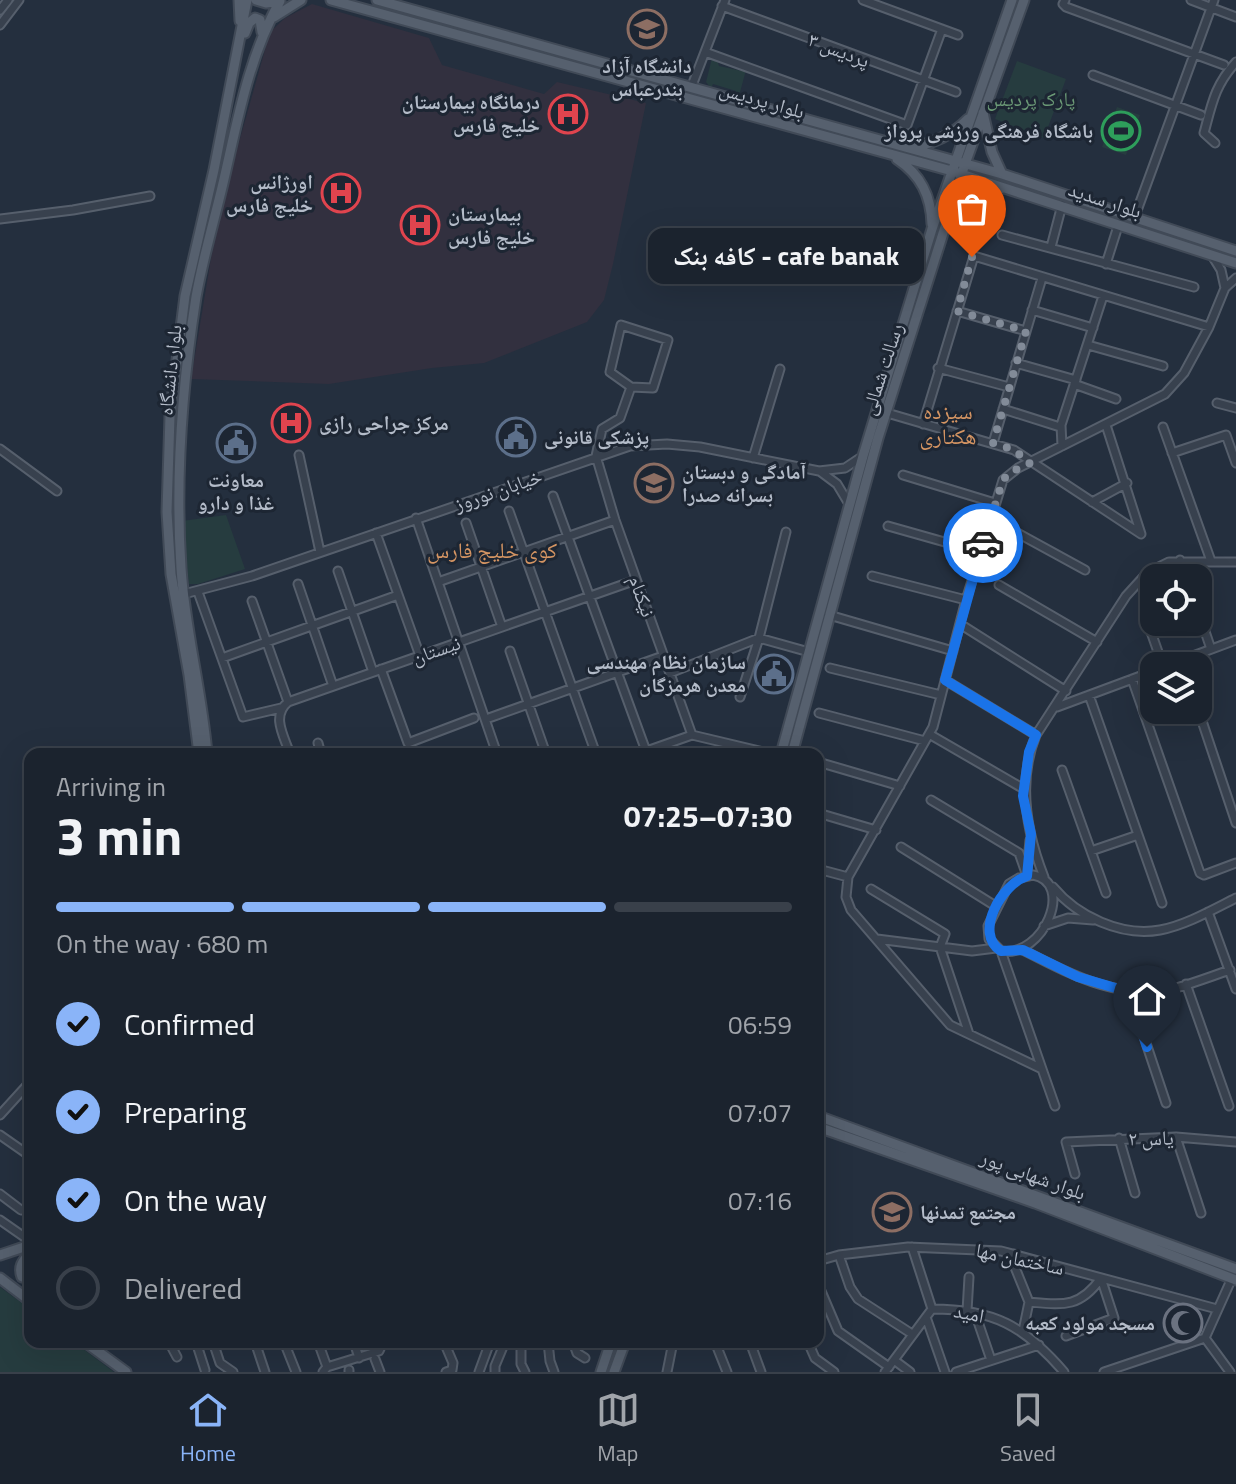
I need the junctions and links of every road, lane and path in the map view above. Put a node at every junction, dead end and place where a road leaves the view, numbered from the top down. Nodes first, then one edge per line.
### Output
1 (239, 0) edge
2 (247, 0) edge
3 (256, 0) edge
4 (280, 0) edge
5 (301, 0) edge
6 (331, 0) edge
7 (377, 0) edge
8 (863, 0) edge
9 (1012, 0) edge
10 (1024, 0) edge
11 (1191, 0) edge
12 (12, 2) edge
13 (723, 3) edge
14 (1064, 3) edge
15 (1213, 4) edge
16 (0, 10) edge
17 (1236, 17) edge
18 (268, 22) junction
19 (0, 25) edge
20 (942, 29) junction
21 (242, 32) junction
22 (262, 32) junction
23 (958, 35) dead end
24 (238, 49) junction
25 (705, 52) junction
26 (1194, 55) junction
27 (1232, 65) edge
28 (1093, 75) dead end
29 (923, 82) junction
30 (691, 88) junction
31 (956, 92) dead end
32 (1175, 107) junction
33 (983, 112) junction
34 (1201, 115) dead end
35 (971, 116) junction
36 (970, 135) junction
37 (880, 140) junction
38 (1215, 143) dead end
39 (909, 149) junction
40 (876, 151) junction
41 (891, 155) junction
42 (958, 167) junction
43 (214, 170) junction
44 (225, 174) junction
45 (1002, 174) junction
46 (988, 176) junction
47 (1006, 188) junction
48 (950, 194) junction
49 (150, 196) dead end
50 (1062, 205) junction
51 (949, 214) junction
52 (1135, 216) junction
53 (0, 219) edge
54 (1119, 223) junction
55 (932, 229) junction
56 (1002, 235) dead end
57 (1051, 247) junction
58 (1236, 251) edge
59 (1211, 254) junction
60 (1236, 263) edge
61 (1106, 264) junction
62 (1042, 278) junction
63 (1236, 278) edge
64 (1194, 287) dead end
65 (1225, 288) junction
66 (1103, 296) junction
67 (1032, 310) junction
68 (957, 311) junction
69 (1209, 327) junction
70 (1093, 328) junction
71 (1026, 331) junction
72 (1088, 345) junction
73 (1016, 363) junction
74 (1163, 366) dead end
75 (938, 368) junction
76 (780, 369) dead end
77 (1075, 382) junction
78 (631, 387) junction
79 (1009, 387) junction
80 (1116, 399) dead end
81 (1217, 403) dead end
82 (1236, 408) edge
83 (1003, 409) junction
84 (887, 413) junction
85 (923, 424) junction
86 (1106, 425) junction
87 (1060, 427) junction
88 (1163, 427) dead end
89 (993, 443) junction
90 (1062, 446) junction
91 (0, 449) edge
92 (1172, 453) junction
93 (299, 455) dead end
94 (596, 456) junction
95 (863, 456) junction
96 (753, 458) junction
97 (1030, 463) junction
98 (1236, 463) edge
99 (819, 471) junction
100 (903, 475) dead end
101 (1127, 483) junction
102 (57, 491) dead end
103 (553, 496) dead end
104 (1092, 502) junction
105 (995, 503) junction
106 (849, 504) junction
107 (509, 511) dead end
108 (416, 518) junction
109 (990, 518) junction
110 (615, 520) junction
111 (466, 523) dead end
112 (888, 526) dead end
113 (786, 532) dead end
114 (376, 533) junction
115 (568, 536) junction
116 (320, 552) junction
117 (524, 552) junction
118 (980, 552) junction
119 (1180, 560) junction
120 (1211, 561) junction
121 (1236, 562) edge
122 (1181, 564) edge
123 (481, 567) junction
124 (1085, 570) dead end
125 (338, 571) dead end
126 (872, 576) dead end
127 (636, 580) junction
128 (438, 582) junction
129 (298, 584) dead end
130 (999, 585) dead end
131 (198, 592) junction
132 (184, 594) junction
133 (398, 595) junction
134 (591, 596) junction
135 (966, 600) junction
136 (252, 601) dead end
137 (353, 611) junction
138 (546, 612) junction
139 (829, 615) junction
140 (960, 624) junction
141 (312, 626) junction
142 (502, 627) junction
143 (1207, 636) edge
144 (759, 638) junction
145 (1236, 640) edge
146 (266, 642) junction
147 (459, 642) junction
148 (1097, 642) junction
149 (1211, 649) junction
150 (510, 651) dead end
151 (953, 651) junction
152 (809, 652) junction
153 (1205, 652) edge
154 (420, 656) junction
155 (663, 656) junction
156 (222, 658) junction
157 (830, 668) dead end
158 (377, 671) junction
159 (618, 672) junction
160 (670, 673) junction
161 (1140, 676) edge
162 (1132, 679) junction
163 (945, 680) junction
164 (333, 686) junction
165 (573, 688) junction
166 (1066, 691) junction
167 (941, 695) junction
168 (1089, 695) junction
169 (740, 697) dead end
170 (288, 702) junction
171 (529, 704) junction
172 (281, 708) junction
173 (1055, 708) junction
174 (819, 713) dead end
175 (474, 718) dead end
176 (486, 719) junction
177 (1203, 724) edge
178 (692, 735) junction
179 (1036, 735) junction
180 (927, 738) junction
181 (318, 743) dead end
182 (198, 748) edge
183 (206, 748) edge
184 (289, 748) edge
185 (319, 748) edge
186 (495, 748) edge
187 (544, 748) edge
188 (594, 748) edge
189 (641, 748) edge
190 (656, 748) edge
191 (733, 748) edge
192 (783, 748) edge
193 (794, 748) edge
194 (824, 764) edge
195 (1062, 770) dead end
196 (900, 786) junction
197 (1024, 789) junction
198 (1236, 789) edge
199 (1226, 792) junction
200 (931, 800) dead end
201 (824, 815) edge
202 (1236, 823) edge
203 (876, 830) junction
204 (1031, 834) junction
205 (1138, 835) junction
206 (901, 847) dead end
207 (1091, 851) junction
208 (1236, 863) edge
209 (824, 871) edge
210 (1027, 876) junction
211 (848, 877) junction
212 (1047, 880) junction
213 (871, 889) dead end
214 (1106, 893) dead end
215 (1236, 898) edge
216 (1162, 903) dead end
217 (997, 907) junction
218 (1208, 912) junction
219 (1095, 920) junction
220 (1044, 926) junction
221 (877, 939) junction
222 (940, 947) junction
223 (999, 950) junction
224 (1023, 950) junction
225 (1230, 970) junction
226 (1186, 984) junction
227 (1236, 989) edge
228 (1129, 992) junction
229 (969, 1034) junction
230 (1042, 1069) junction
231 (24, 1089) edge
232 (21, 1092) junction
233 (24, 1094) edge
234 (1166, 1103) dead end
235 (1055, 1106) dead end
236 (1229, 1106) dead end
237 (0, 1115) edge
238 (824, 1118) edge
239 (824, 1129) edge
240 (0, 1135) edge
241 (1176, 1137) junction
242 (1119, 1138) junction
243 (1236, 1142) edge
244 (24, 1152) edge
245 (1075, 1174) dead end
246 (1135, 1193) dead end
247 (0, 1194) edge
248 (21, 1210) dead end
249 (1201, 1213) dead end
250 (0, 1220) edge
251 (1132, 1234) junction
252 (24, 1238) edge
253 (24, 1245) edge
254 (912, 1247) junction
255 (1014, 1254) junction
256 (0, 1255) edge
257 (839, 1255) junction
258 (824, 1259) edge
259 (24, 1260) edge
260 (1235, 1276) edge
261 (969, 1277) dead end
262 (0, 1278) edge
263 (24, 1278) edge
264 (1101, 1278) junction
265 (24, 1296) edge
266 (824, 1298) edge
267 (1029, 1302) junction
268 (932, 1309) junction
269 (1217, 1309) junction
270 (971, 1312) junction
271 (926, 1317) junction
272 (1023, 1331) junction
273 (912, 1334) junction
274 (1066, 1336) dead end
275 (1205, 1338) junction
276 (1039, 1345) junction
277 (93, 1348) edge
278 (172, 1348) edge
279 (198, 1348) edge
280 (215, 1348) edge
281 (257, 1348) edge
282 (286, 1348) edge
283 (320, 1348) edge
284 (356, 1348) edge
285 (380, 1348) edge
286 (447, 1348) edge
287 (488, 1348) edge
288 (503, 1348) edge
289 (521, 1348) edge
290 (549, 1348) edge
291 (575, 1348) edge
292 (609, 1348) edge
293 (623, 1348) edge
294 (672, 1348) edge
295 (717, 1348) edge
296 (752, 1348) edge
297 (811, 1348) edge
298 (177, 1357) dead end
299 (359, 1358) junction
300 (585, 1358) dead end
301 (375, 1359) dead end
302 (991, 1360) junction
303 (889, 1366) edge
304 (982, 1368) edge
305 (205, 1370) dead end
306 (325, 1370) edge
307 (126, 1372) edge
308 (233, 1372) edge
309 (265, 1372) edge
310 (296, 1372) edge
311 (380, 1372) edge
312 (446, 1372) edge
313 (479, 1372) edge
314 (495, 1372) edge
315 (525, 1372) edge
316 (554, 1372) edge
317 (601, 1372) edge
318 (614, 1372) edge
319 (667, 1372) edge
320 (727, 1372) edge
321 (761, 1372) edge
322 (834, 1372) edge
323 (910, 1372) edge
324 (945, 1372) edge
325 (956, 1372) edge
326 (1064, 1372) edge
327 (1105, 1372) edge
328 (1230, 1372) edge

1 - 21 main road
2 - 21 main road, بلوار دانشگاه
3 - 4 main road
4 - 18 main road, بلوار دانشگاه
5 - 18 main road
6 - 40 main road, بلوار پردیس
7 - 30 main road, بلوار پردیس
8 - 20 street
9 - 35 main road, رسالت شمالی
10 - 33 main road, رسالت شمالی
11 - 15 street
12 - 16 street
12 - 19 street
13 - 25 street
13 - 29 street, پردیس ۳
14 - 26 street
15 - 17 street
15 - 26 street
18 - 22 main road, بلوار دانشگاه
20 - 23 street
20 - 29 street
21 - 24 main road, بلوار دانشگاه
22 - 24 main road
22 - 44 main road, بلوار دانشگاه
24 - 43 main road, بلوار دانشگاه
25 - 29 street
25 - 30 street
26 - 27 street
26 - 32 street
27 - 38 street
28 - 32 street
29 - 31 street, پردیس ۳
30 - 37 main road, بلوار پردیس
32 - 34 street
32 - 52 street
33 - 36 main road, رسالت شمالی
33 - 45 main road
35 - 36 main road, رسالت شمالی
35 - 39 main road
36 - 42 main road, رسالت شمالی
37 - 39 main road, بلوار پردیس
37 - 40 main road
39 - 42 main road, بلوار پردیس
40 - 41 main road, بلوار پردیس
41 - 42 main road, بلوار پردیس
41 - 55 main road
42 - 46 main road, بلوار سدید
42 - 48 main road, رسالت شمالی
43 - 44 main road
43 - 182 main road, بلوار دانشگاه
44 - 132 main road, بلوار دانشگاه
45 - 46 main road, بلوار سدید
45 - 52 main road, بلوار سدید
46 - 47 main road, بلوار سدید
47 - 50 main road, بلوار سدید
47 - 51 main road
48 - 51 main road, رسالت شمالی
48 - 55 main road, رسالت شمالی
49 - 53 street
50 - 54 main road, بلوار سدید
50 - 57 street
51 - 84 main road, رسالت شمالی
52 - 58 main road, بلوار سدید
54 - 59 main road, بلوار سدید
54 - 61 street
55 - 95 main road, رسالت شمالی
56 - 57 street
57 - 61 street
59 - 60 main road, بلوار سدید
59 - 65 street
61 - 64 street
62 - 66 street
62 - 67 street
62 - 68 street
63 - 65 street
65 - 69 street
66 - 69 street
66 - 70 street
67 - 70 street
67 - 71 street
68 - 71 street
68 - 75 street
69 - 86 street
70 - 72 street
71 - 73 street
72 - 74 street
72 - 77 street
73 - 77 street
73 - 79 street
75 - 79 street
75 - 85 street
76 - 96 street
77 - 80 street
77 - 87 street
78 - 78 street
78 - 94 street
79 - 83 street
81 - 82 street
83 - 87 street
83 - 89 street
84 - 85 street
84 - 139 main road, رسالت شمالی
85 - 89 street
86 - 90 street
86 - 101 street
87 - 90 street
88 - 92 street
89 - 97 street
90 - 97 street
91 - 102 street
92 - 98 street
92 - 120 street
93 - 116 street
94 - 96 street, خیابان نوروز
94 - 108 street, خیابان نوروز
94 - 110 street, نیکنام
95 - 99 street, خیابان نوروز
95 - 106 main road, رسالت شمالی
96 - 99 street, خیابان نوروز
97 - 104 street
97 - 105 street
99 - 106 street
100 - 105 street
101 - 104 street
101 - 104 street
103 - 115 street
105 - 109 street
106 - 152 main road, رسالت شمالی
107 - 117 street
108 - 114 street, خیابان نوروز
108 - 128 street
109 - 118 street
109 - 124 street
110 - 115 street
110 - 127 street, نیکنام
111 - 123 street
112 - 118 street
113 - 144 street
114 - 116 street, خیابان نوروز
114 - 133 street
115 - 117 street
115 - 134 street
116 - 131 street, خیابان نوروز
117 - 123 street
117 - 138 street
118 - 135 street
119 - 120 street
119 - 122 street
119 - 148 street
120 - 121 street
123 - 128 street
123 - 142 street
125 - 137 street
126 - 135 street
127 - 134 street, نیستان
127 - 155 street, نیکنام
128 - 147 street
129 - 141 street
130 - 148 street
131 - 132 street, خیابان نوروز
131 - 156 street
132 - 183 main road, بلوار دانشگاه
133 - 137 street
133 - 154 street
134 - 138 street, نیستان
134 - 159 street
135 - 140 street
136 - 146 street
137 - 141 street
137 - 158 street
138 - 142 street, نیستان
138 - 165 street
139 - 151 street
139 - 193 main road, رسالت شمالی
140 - 151 street
140 - 166 street
141 - 146 street
141 - 164 street
142 - 147 street, نیستان
143 - 149 street
144 - 152 street
144 - 160 street
144 - 169 street
145 - 149 street
146 - 156 street
146 - 170 street
147 - 154 street, نیستان
147 - 176 street
148 - 166 street
149 - 153 street
150 - 171 street
151 - 163 street
152 - 192 main road, رسالت شمالی
154 - 158 street, نیستان
155 - 159 street
155 - 160 street, نیکنام
156 - 172 street
157 - 167 street
158 - 164 street, نیستان
158 - 175 street
159 - 165 street
159 - 189 street
160 - 178 street, نیکنام
161 - 162 street
162 - 168 street
162 - 208 street
163 - 167 street
163 - 179 street
164 - 170 street, نیستان
165 - 171 street
165 - 188 street
166 - 173 street
167 - 180 street
168 - 173 street
168 - 205 street
170 - 172 street, نیستان
171 - 176 street
171 - 187 street
172 - 184 street
173 - 179 street
174 - 180 street
176 - 186 street
177 - 199 street
178 - 190 street
178 - 191 street
179 - 197 street
180 - 196 street
180 - 197 street
181 - 185 street
194 - 196 street
195 - 207 street
196 - 203 street
197 - 204 street
198 - 199 street
199 - 202 street
200 - 210 street
201 - 203 street
203 - 211 street
204 - 210 street
204 - 212 street
205 - 207 street
205 - 216 street
206 - 217 street
207 - 214 street
209 - 211 street
210 - 212 street
210 - 217 street
211 - 221 street
212 - 219 street
212 - 220 street
213 - 222 street
215 - 218 street
217 - 223 street
218 - 219 street
218 - 225 street
219 - 220 street
220 - 224 street
221 - 222 street
221 - 229 street
222 - 223 street
222 - 229 street
223 - 224 street
223 - 230 street
224 - 228 street
225 - 226 street
225 - 227 street
226 - 228 street
226 - 236 street
228 - 234 street
229 - 230 street
230 - 235 street
231 - 232 street
232 - 233 street
232 - 237 street
238 - 251 main road, بلوار شهابی پور
239 - 251 main road, بلوار شهابی پور
240 - 244 street
241 - 242 street, یاس ۲
241 - 243 street, یاس ۲
241 - 249 street
242 - 245 street, یاس ۲
242 - 246 street
247 - 248 street
250 - 252 street
251 - 260 main road, بلوار شهابی پور
253 - 256 main road
254 - 255 street, ساختمان مها
254 - 257 street, ساختمان مها
254 - 268 street
255 - 264 street, ساختمان مها
255 - 267 street
257 - 258 street, ساختمان مها
257 - 273 street
259 - 263 main road
260 - 269 street
261 - 270 street
262 - 265 main road
264 - 267 street
264 - 269 street, ساختمان مها
264 - 274 street
266 - 303 street
267 - 272 street
268 - 270 street, امید
268 - 271 street, امید
269 - 275 street
270 - 272 street, امید
270 - 302 street
271 - 273 street, امید
271 - 324 street
272 - 276 street, امید
273 - 303 street, امید
275 - 327 street
275 - 328 street
276 - 302 street
276 - 326 street, امید
277 - 307 main road
278 - 298 street
279 - 305 street
280 - 308 street
281 - 309 street
282 - 310 street
283 - 306 street
284 - 299 street
285 - 299 street
286 - 312 street
287 - 313 street
288 - 314 street
289 - 315 street
290 - 316 street
291 - 300 street
292 - 317 main road
293 - 318 main road
294 - 319 street
295 - 320 street
296 - 321 street
297 - 322 street
299 - 306 street
301 - 311 street
302 - 304 street
303 - 323 street
304 - 325 street

